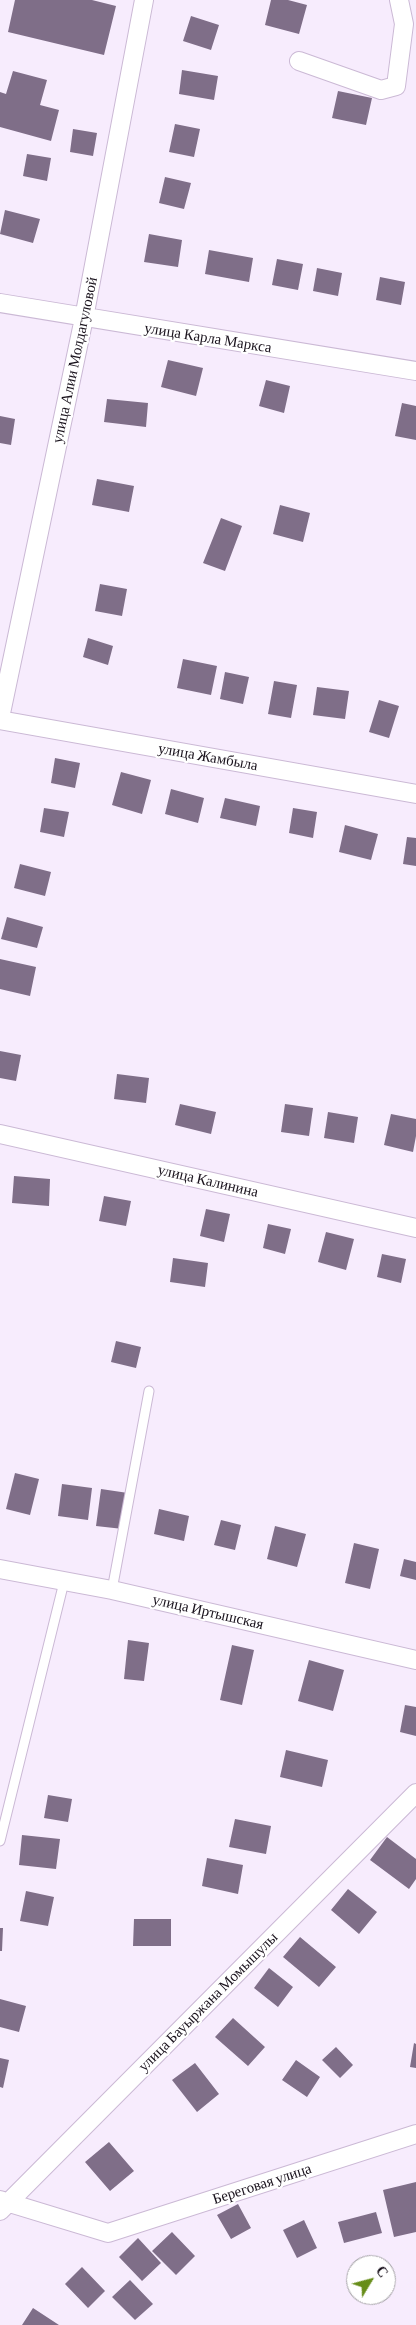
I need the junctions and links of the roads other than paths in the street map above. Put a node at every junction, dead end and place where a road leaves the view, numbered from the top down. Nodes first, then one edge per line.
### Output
1 (144, 0) edge
2 (399, 0) edge
3 (300, 61) dead end
4 (0, 303) edge
5 (84, 318) junction
6 (416, 372) edge
7 (0, 719) edge
8 (416, 794) edge
9 (0, 1134) edge
10 (416, 1228) edge
11 (149, 1391) dead end
12 (0, 1569) edge
13 (64, 1582) junction
14 (112, 1590) junction
15 (416, 1660) edge
16 (416, 1793) edge
17 (0, 1841) edge
18 (416, 2134) edge
19 (3, 2205) edge

1 - 5 street, улица Алии Молдагуловой
2 - 3 street
4 - 5 street, улица Карла Маркса
5 - 6 street, улица Карла Маркса
5 - 7 street, улица Алии Молдагуловой
7 - 8 street, улица Жамбыла
9 - 10 street, улица Калинина
11 - 14 lane
12 - 13 street, улица Иртышская
13 - 14 street, улица Иртышская
13 - 17 lane
14 - 15 street, улица Иртышская
16 - 19 street, улица Бауыржана Момышулы
18 - 19 street, Береговая улица

